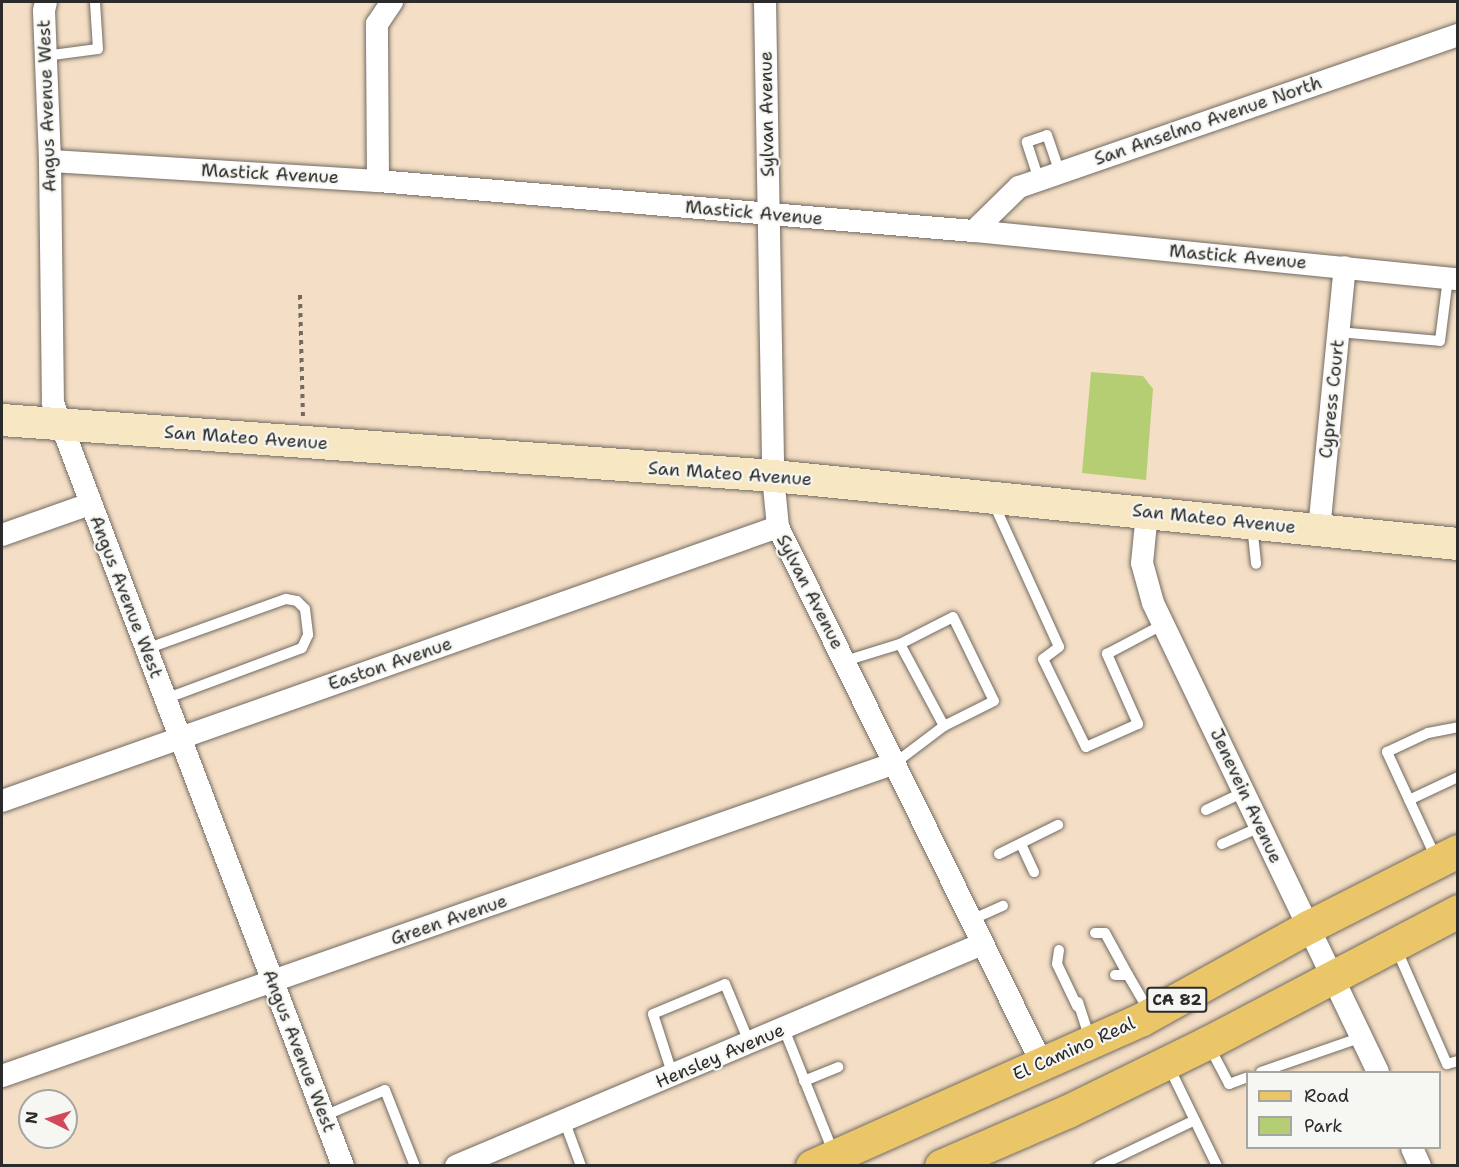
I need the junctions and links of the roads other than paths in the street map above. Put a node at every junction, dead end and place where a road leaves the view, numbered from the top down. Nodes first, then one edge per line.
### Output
1 (46, 2) edge
2 (95, 2) edge
3 (392, 2) edge
4 (769, 3) edge
5 (1458, 35) edge
6 (45, 56) junction
7 (50, 161) junction
8 (1060, 172) junction
9 (378, 180) junction
10 (1039, 180) junction
11 (768, 214) junction
12 (974, 231) junction
13 (1344, 267) junction
14 (1453, 278) edge
15 (1338, 332) junction
16 (2, 420) edge
17 (60, 424) junction
18 (773, 476) junction
19 (990, 496) junction
20 (90, 504) junction
21 (1147, 513) junction
22 (1252, 523) junction
23 (778, 527) junction
24 (1319, 530) junction
25 (2, 536) edge
26 (1458, 544) edge
27 (1256, 564) dead end
28 (1164, 624) junction
29 (900, 644) junction
30 (146, 649) junction
31 (845, 661) junction
32 (165, 699) junction
33 (944, 726) junction
34 (1458, 727) edge
35 (180, 737) junction
36 (896, 763) junction
37 (1458, 777) edge
38 (1244, 792) junction
39 (1409, 800) junction
40 (2, 801) edge
41 (1206, 810) dead end
42 (1058, 825) dead end
43 (1260, 827) junction
44 (1021, 843) junction
45 (1222, 844) dead end
46 (999, 854) dead end
47 (1448, 856) edge
48 (1034, 872) dead end
49 (1003, 906) dead end
50 (1458, 911) edge
51 (971, 920) junction
52 (1308, 927) junction
53 (1095, 933) dead end
54 (1393, 943) junction
55 (982, 944) junction
56 (1059, 950) dead end
57 (1069, 971) dead end
58 (1114, 975) dead end
59 (1128, 975) junction
60 (1331, 975) junction
61 (272, 982) junction
62 (1067, 984) junction
63 (1078, 992) dead end
64 (1077, 1006) junction
65 (1151, 1014) junction
66 (784, 1029) junction
67 (1362, 1037) junction
68 (749, 1042) junction
69 (1092, 1043) junction
70 (1207, 1043) junction
71 (1458, 1060) edge
72 (1167, 1062) junction
73 (1042, 1064) junction
74 (838, 1068) dead end
75 (1264, 1071) edge
76 (1378, 1071) edge
77 (2, 1076) edge
78 (673, 1076) junction
79 (1246, 1078) edge
80 (804, 1081) junction
81 (324, 1116) junction
82 (564, 1120) junction
83 (1195, 1120) junction
84 (1412, 1149) edge
85 (491, 1158) edge
86 (823, 1160) edge
87 (343, 1166) edge
88 (415, 1166) edge
89 (456, 1166) edge
90 (581, 1166) edge
91 (941, 1166) edge
92 (1099, 1166) edge
93 (1217, 1166) edge
94 (1420, 1166) edge

1 - 6 street, Angus Avenue West
2 - 6 lane
3 - 9 street
4 - 11 street, Sylvan Avenue
5 - 8 street, San Anselmo Avenue North
6 - 7 street, Angus Avenue West
7 - 9 street, Mastick Avenue
7 - 17 street, Angus Avenue West
8 - 10 street, San Anselmo Avenue North
8 - 10 lane
9 - 11 street, Mastick Avenue
10 - 12 street, San Anselmo Avenue North
11 - 12 street, Mastick Avenue
11 - 18 street, Sylvan Avenue
12 - 13 street, Mastick Avenue
13 - 14 street, Mastick Avenue
13 - 15 street, Cypress Court
14 - 15 lane
15 - 24 street, Cypress Court
16 - 17 street, San Mateo Avenue
17 - 18 street, San Mateo Avenue
17 - 20 street, Angus Avenue West
18 - 19 street, San Mateo Avenue
18 - 23 street, Sylvan Avenue
19 - 21 street, San Mateo Avenue
19 - 28 lane
20 - 25 street
20 - 30 street, Angus Avenue West
21 - 22 street, San Mateo Avenue
21 - 28 street, Jenevein Avenue
22 - 24 street, San Mateo Avenue
22 - 27 lane
23 - 31 street, Sylvan Avenue
23 - 35 street, Easton Avenue
24 - 26 street, San Mateo Avenue
28 - 38 street, Jenevein Avenue
29 - 31 lane
29 - 33 lane
29 - 33 lane
30 - 32 street, Angus Avenue West
30 - 32 lane
31 - 36 street, Sylvan Avenue
32 - 35 street, Angus Avenue West
33 - 36 lane
34 - 39 lane
35 - 40 street, Easton Avenue
35 - 61 street, Angus Avenue West
36 - 51 street, Sylvan Avenue
36 - 61 street, Green Avenue
37 - 39 lane
38 - 41 lane
38 - 43 street, Jenevein Avenue
39 - 47 lane
42 - 44 lane
43 - 45 lane
43 - 52 street, Jenevein Avenue
44 - 46 lane
44 - 48 lane
47 - 52 main road, El Camino Real / CA 82
49 - 51 lane
50 - 54 main road, CA 82
51 - 55 street, Sylvan Avenue
52 - 60 street, Jenevein Avenue
52 - 65 main road, El Camino Real / CA 82
53 - 59 lane
54 - 60 main road, CA 82
54 - 71 lane
55 - 66 street, Hensley Avenue
55 - 73 street, Sylvan Avenue
56 - 62 lane
57 - 62 lane
58 - 59 lane
59 - 65 lane
60 - 67 street, Jenevein Avenue
60 - 70 main road, CA 82
61 - 77 street, Green Avenue
61 - 81 street, Angus Avenue West
62 - 64 lane
63 - 64 lane
64 - 69 lane
65 - 69 main road, El Camino Real / CA 82
66 - 68 street, Hensley Avenue
66 - 80 lane
67 - 75 lane
67 - 76 street, Jenevein Avenue
68 - 78 street, Hensley Avenue
68 - 78 lane
69 - 73 main road, El Camino Real / CA 82
70 - 72 main road, CA 82
70 - 79 lane
72 - 83 lane
72 - 91 main road, CA 82
73 - 86 main road, El Camino Real / CA 82
74 - 80 lane
78 - 82 street, Hensley Avenue
80 - 86 lane
81 - 87 street, Angus Avenue West
81 - 88 lane
82 - 85 street, Hensley Avenue
82 - 90 lane
83 - 92 lane
83 - 93 lane
84 - 94 street
85 - 89 street, Hensley Avenue

